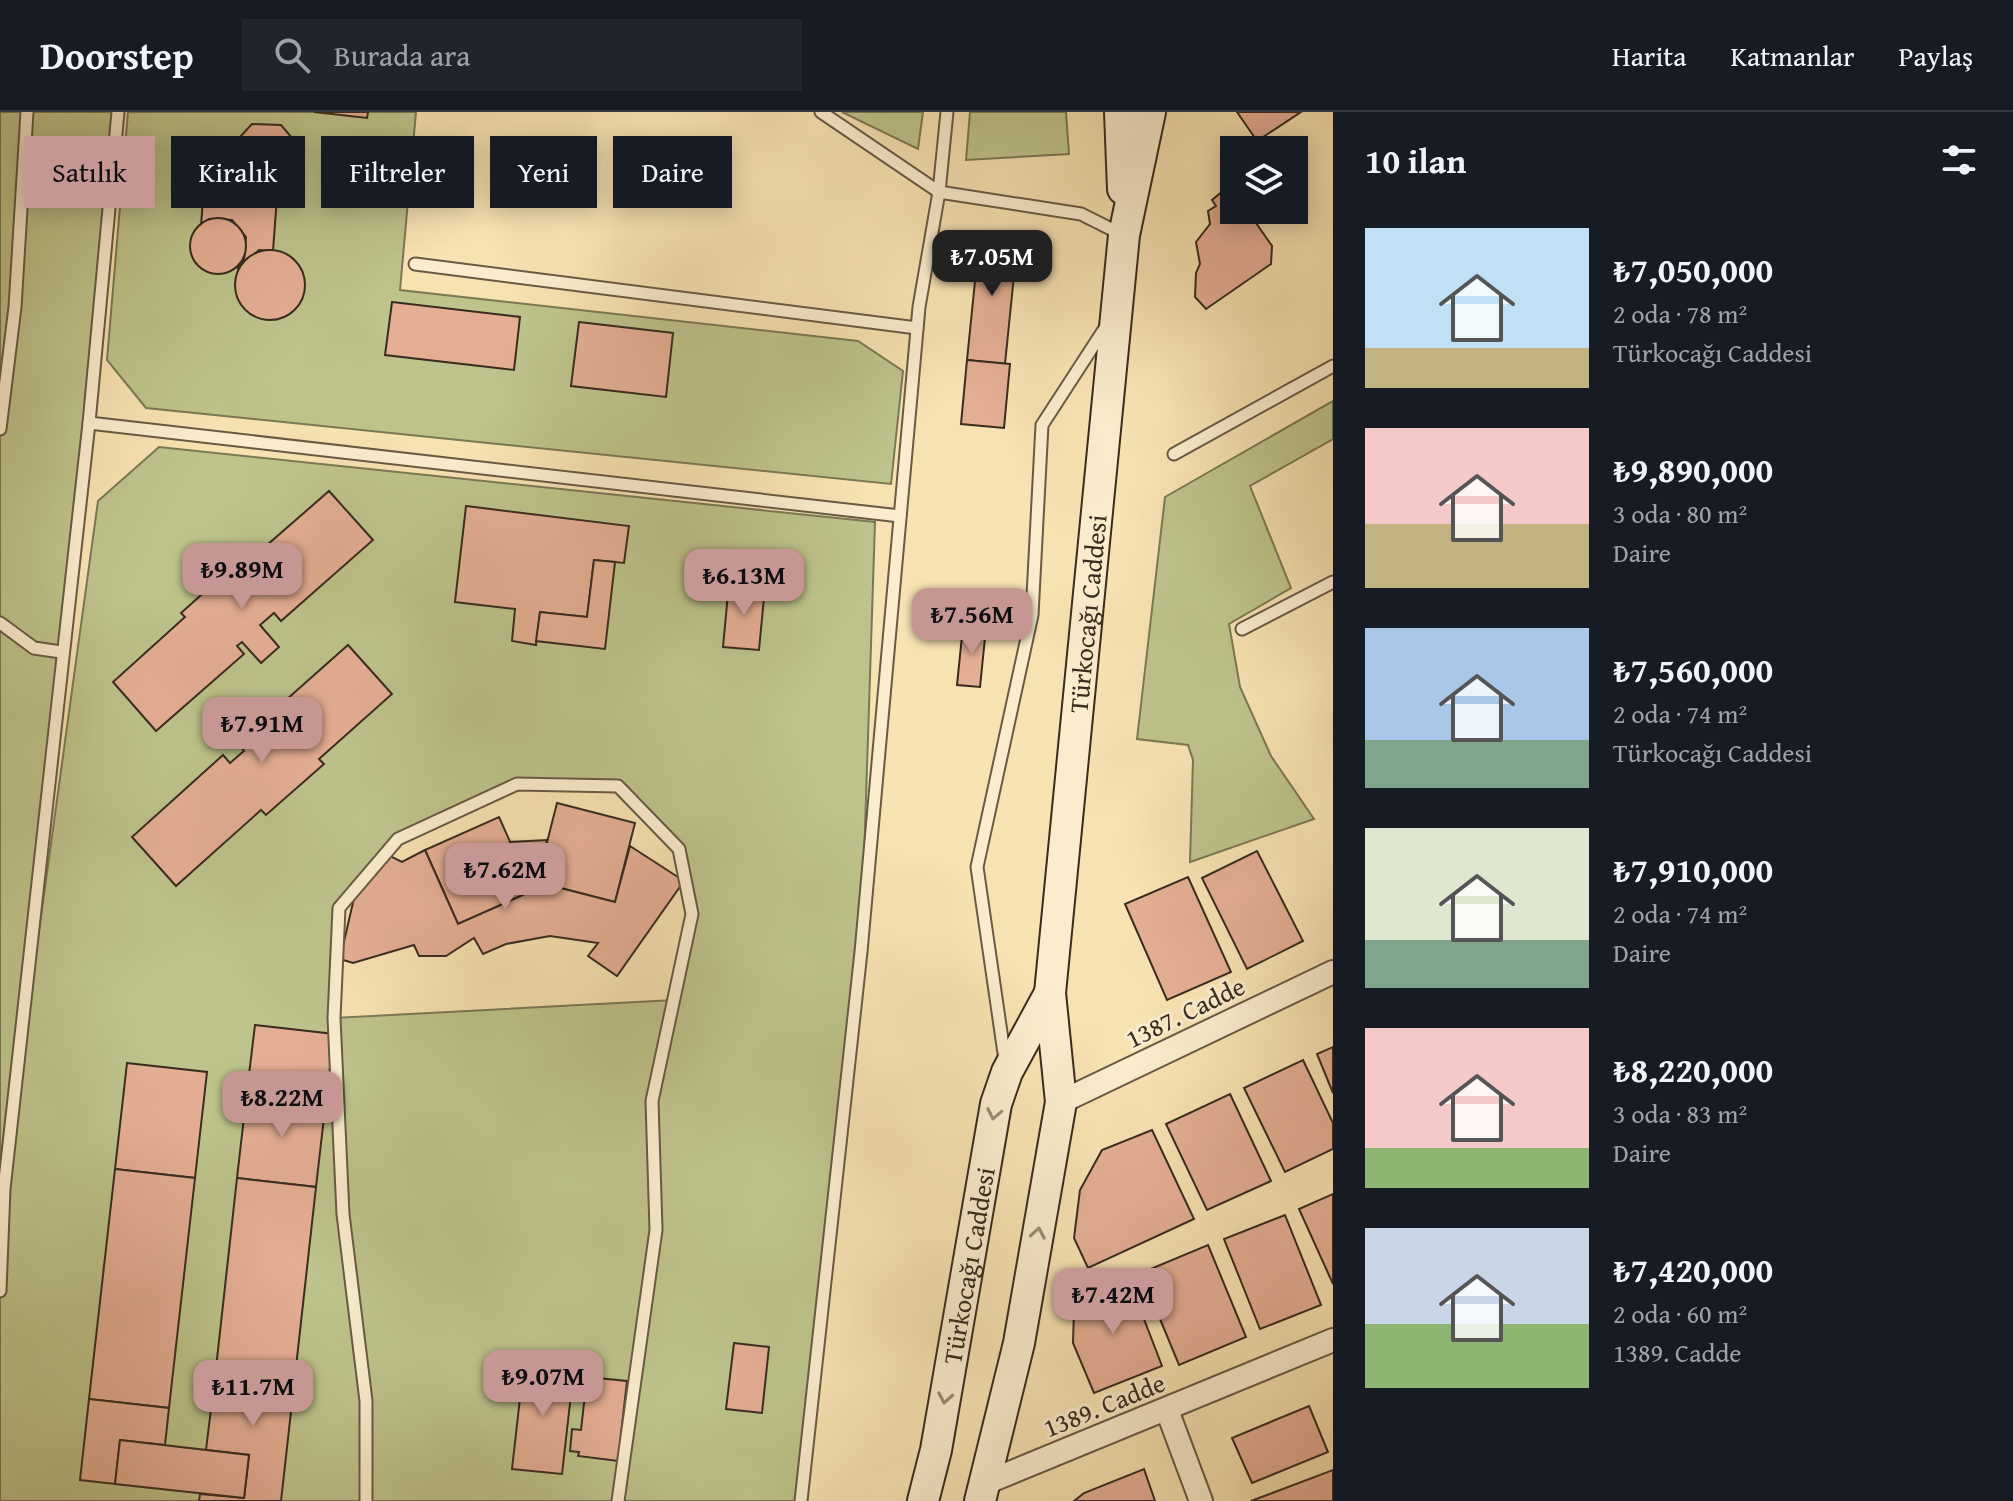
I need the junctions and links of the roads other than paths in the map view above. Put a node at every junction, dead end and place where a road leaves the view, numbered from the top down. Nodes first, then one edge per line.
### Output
1 (27, 112) edge
2 (118, 112) edge
3 (821, 112) edge
4 (947, 112) edge
5 (1120, 112) edge
6 (1150, 112) edge
7 (939, 192) junction
8 (1124, 235) junction
9 (415, 264) dead end
10 (1117, 311) junction
11 (917, 328) junction
12 (1333, 366) edge
13 (89, 423) junction
14 (0, 429) edge
15 (1174, 454) dead end
16 (900, 516) junction
17 (1333, 582) edge
18 (0, 623) edge
19 (1242, 629) dead end
20 (61, 652) junction
21 (1333, 972) edge
22 (1050, 993) junction
23 (1007, 1072) junction
24 (1061, 1102) junction
25 (0, 1291) edge
26 (1333, 1340) edge
27 (1167, 1410) junction
28 (982, 1493) edge
29 (366, 1501) edge
30 (618, 1501) edge
31 (801, 1501) edge
32 (923, 1501) edge
33 (1201, 1501) edge

1 - 14 lane
2 - 13 lane
3 - 7 lane
4 - 7 lane
5 - 8 main road, Türkocağı Caddesi
6 - 8 main road, Türkocağı Caddesi
7 - 8 lane
7 - 11 lane
8 - 10 main road, Türkocağı Caddesi
9 - 11 lane
10 - 22 main road, Türkocağı Caddesi
10 - 23 lane
11 - 16 lane
12 - 15 lane
13 - 16 lane
13 - 20 lane
16 - 31 lane
17 - 19 lane
18 - 20 lane
20 - 25 lane
21 - 24 street, 1387. Cadde
22 - 23 main road, Türkocağı Caddesi
22 - 24 main road, Türkocağı Caddesi
23 -> 32 main road, Türkocağı Caddesi
28 -> 24 main road, Türkocağı Caddesi
26 - 27 street, 1389. Cadde
27 - 28 street, 1389. Cadde
27 - 33 street
29 - 30 lane

